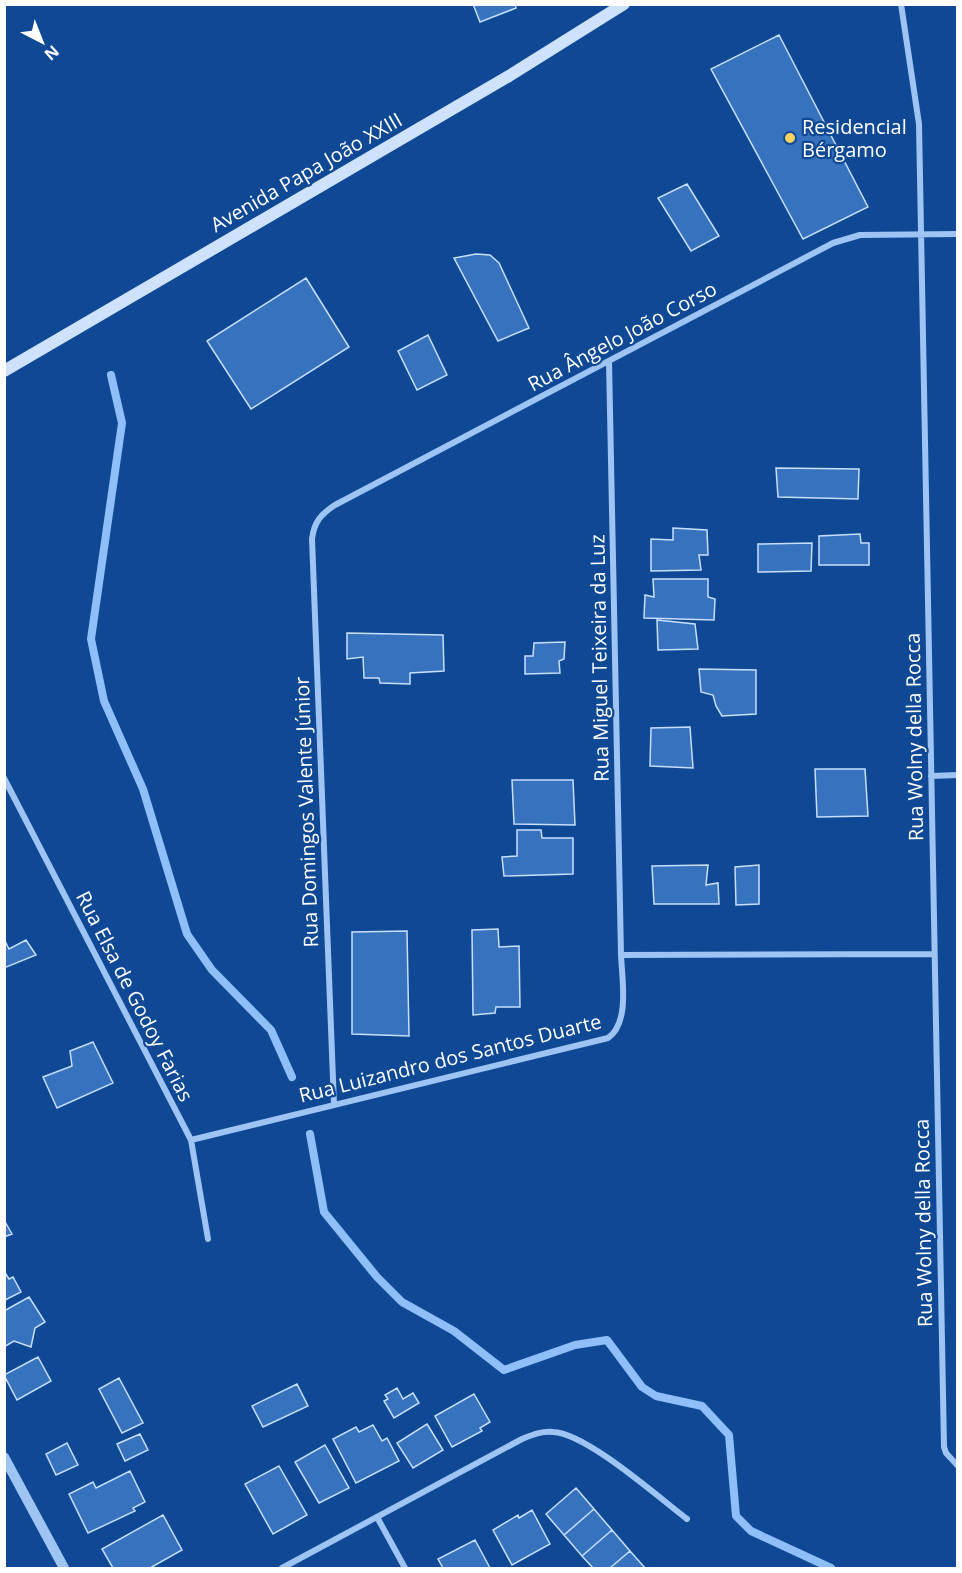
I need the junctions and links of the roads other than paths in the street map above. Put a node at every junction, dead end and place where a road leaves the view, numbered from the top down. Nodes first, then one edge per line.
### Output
1 (624, 4) edge
2 (900, 4) edge
3 (921, 234) junction
4 (957, 234) edge
5 (609, 361) junction
6 (4, 371) edge
7 (317, 519) joint
8 (957, 775) edge
9 (931, 776) junction
10 (4, 778) edge
11 (934, 954) junction
12 (621, 955) junction
13 (334, 1105) junction
14 (191, 1140) junction
15 (208, 1239) dead end
16 (4, 1457) edge
17 (957, 1466) edge
18 (377, 1517) junction
19 (687, 1519) dead end
20 (64, 1569) edge
21 (282, 1569) edge
22 (405, 1569) edge

1 - 6 main road, Avenida Papa João XXIII
2 - 3 street, Rua Wolny della Rocca
3 - 4 street, Rua Ângelo João Corso
3 - 5 street, Rua Ângelo João Corso
3 - 9 street, Rua Wolny della Rocca
5 - 7 street, Rua Ângelo João Corso
5 - 12 street, Rua Miguel Teixeira da Luz
7 - 13 street, Rua Domingos Valente Júnior
8 - 9 street
9 - 11 street, Rua Wolny della Rocca
10 - 14 street, Rua Elsa de Godoy Farias
11 - 12 street
11 - 17 street, Rua Wolny della Rocca
12 - 13 street, Rua Luizandro dos Santos Duarte
13 - 14 street, Rua Luizandro dos Santos Duarte
14 - 15 street, Rua Elsa de Godoy Farias
16 - 20 street
18 - 19 street
18 - 21 street
18 - 22 street

